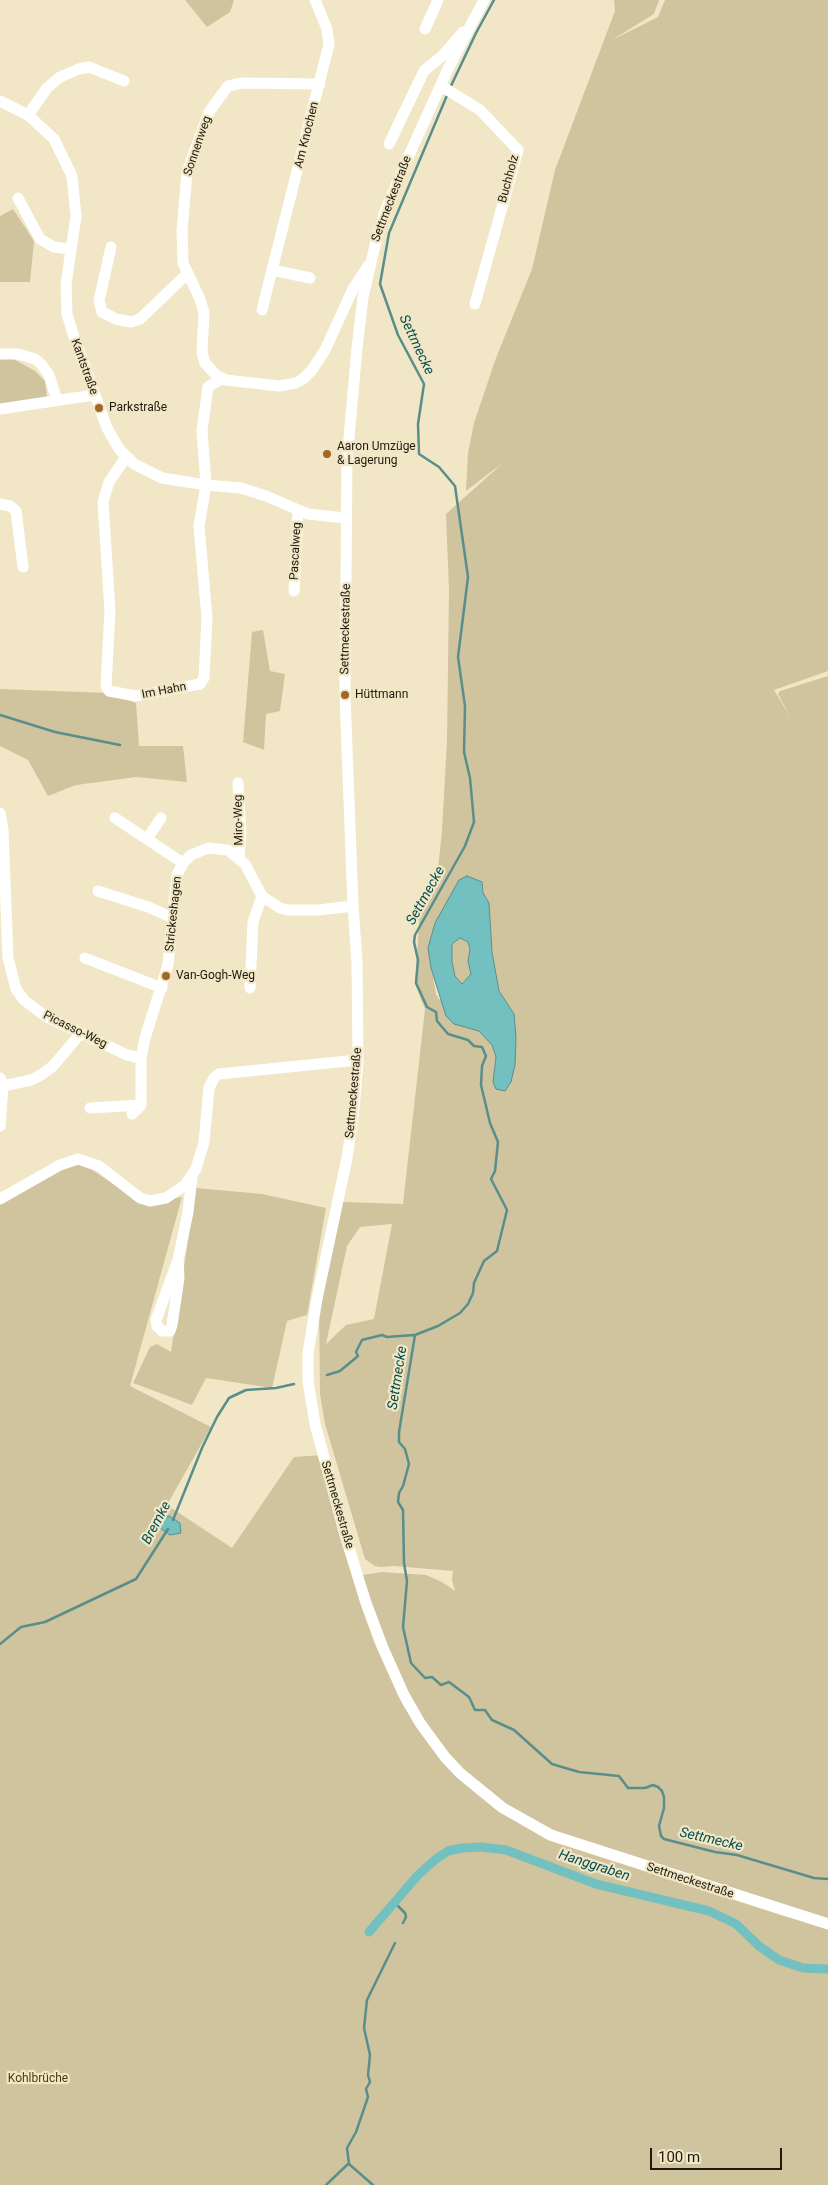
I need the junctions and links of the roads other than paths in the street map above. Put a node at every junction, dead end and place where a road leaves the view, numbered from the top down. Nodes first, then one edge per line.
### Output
1 (314, 0) edge
2 (438, 0) edge
3 (484, 0) edge
4 (476, 16) junction
5 (425, 29) dead end
6 (124, 81) dead end
7 (320, 84) junction
8 (443, 87) junction
9 (0, 101) edge
10 (28, 115) junction
11 (390, 144) dead end
12 (18, 198) dead end
13 (111, 246) dead end
14 (70, 249) junction
15 (371, 262) junction
16 (272, 270) junction
17 (187, 274) junction
18 (310, 278) dead end
19 (475, 304) dead end
20 (262, 310) dead end
21 (0, 354) edge
22 (221, 379) junction
23 (94, 395) junction
24 (56, 400) junction
25 (0, 408) edge
26 (126, 457) junction
27 (206, 485) junction
28 (0, 504) edge
29 (298, 511) junction
30 (346, 518) junction
31 (23, 567) dead end
32 (294, 591) dead end
33 (238, 782) dead end
34 (0, 813) edge
35 (115, 818) dead end
36 (161, 818) dead end
37 (148, 839) junction
38 (239, 857) junction
39 (183, 863) junction
40 (98, 891) dead end
41 (262, 896) junction
42 (353, 906) junction
43 (172, 918) junction
44 (86, 958) dead end
45 (162, 988) junction
46 (250, 988) dead end
47 (81, 1033) junction
48 (141, 1058) junction
49 (358, 1060) junction
50 (2, 1082) edge
51 (141, 1105) junction
52 (90, 1108) dead end
53 (132, 1114) dead end
54 (0, 1126) edge
55 (192, 1177) junction
56 (0, 1199) edge
57 (178, 1260) junction
58 (828, 1924) edge

1 - 7 street, Am Knochen
2 - 5 street
3 - 4 street, Settmeckestraße
4 - 8 street, Settmeckestraße
4 - 11 street
6 - 10 street
7 - 16 street, Am Knochen
7 - 17 street, Sonnenweg
8 - 15 street, Settmeckestraße
8 - 19 street, Buchholz
9 - 10 street, Kantstraße
10 - 14 street, Kantstraße
12 - 14 street
13 - 17 street
14 - 23 street, Kantstraße
15 - 22 street
15 - 30 street, Settmeckestraße
16 - 18 street
16 - 20 street, Am Knochen
17 - 22 street, Sonnenweg
21 - 24 street
22 - 27 street
23 - 24 street
23 - 26 street, Kantstraße
24 - 25 street
26 - 27 street, Kantstraße
26 - 27 street, Im Hahn
27 - 29 street, Kantstraße
28 - 31 street
29 - 30 street, Kantstraße
29 - 32 street, Pascalweg
30 - 42 street, Settmeckestraße
33 - 38 street, Miro-Weg
34 - 47 street, Picasso-Weg
35 - 37 street
36 - 37 street
37 - 39 street
38 - 39 street, Strickeshagen
38 - 41 street
39 - 43 street, Strickeshagen
40 - 43 street
41 - 42 street
41 - 46 street
42 - 49 street, Settmeckestraße
43 - 45 street, Strickeshagen
44 - 45 street
45 - 48 street, Strickeshagen
47 - 48 street, Picasso-Weg
47 - 50 street
48 - 51 street, Strickeshagen
49 - 55 street
49 - 58 street, Settmeckestraße
50 - 54 street
51 - 52 street
51 - 53 street
55 - 56 street
55 - 57 street
57 - 57 street

